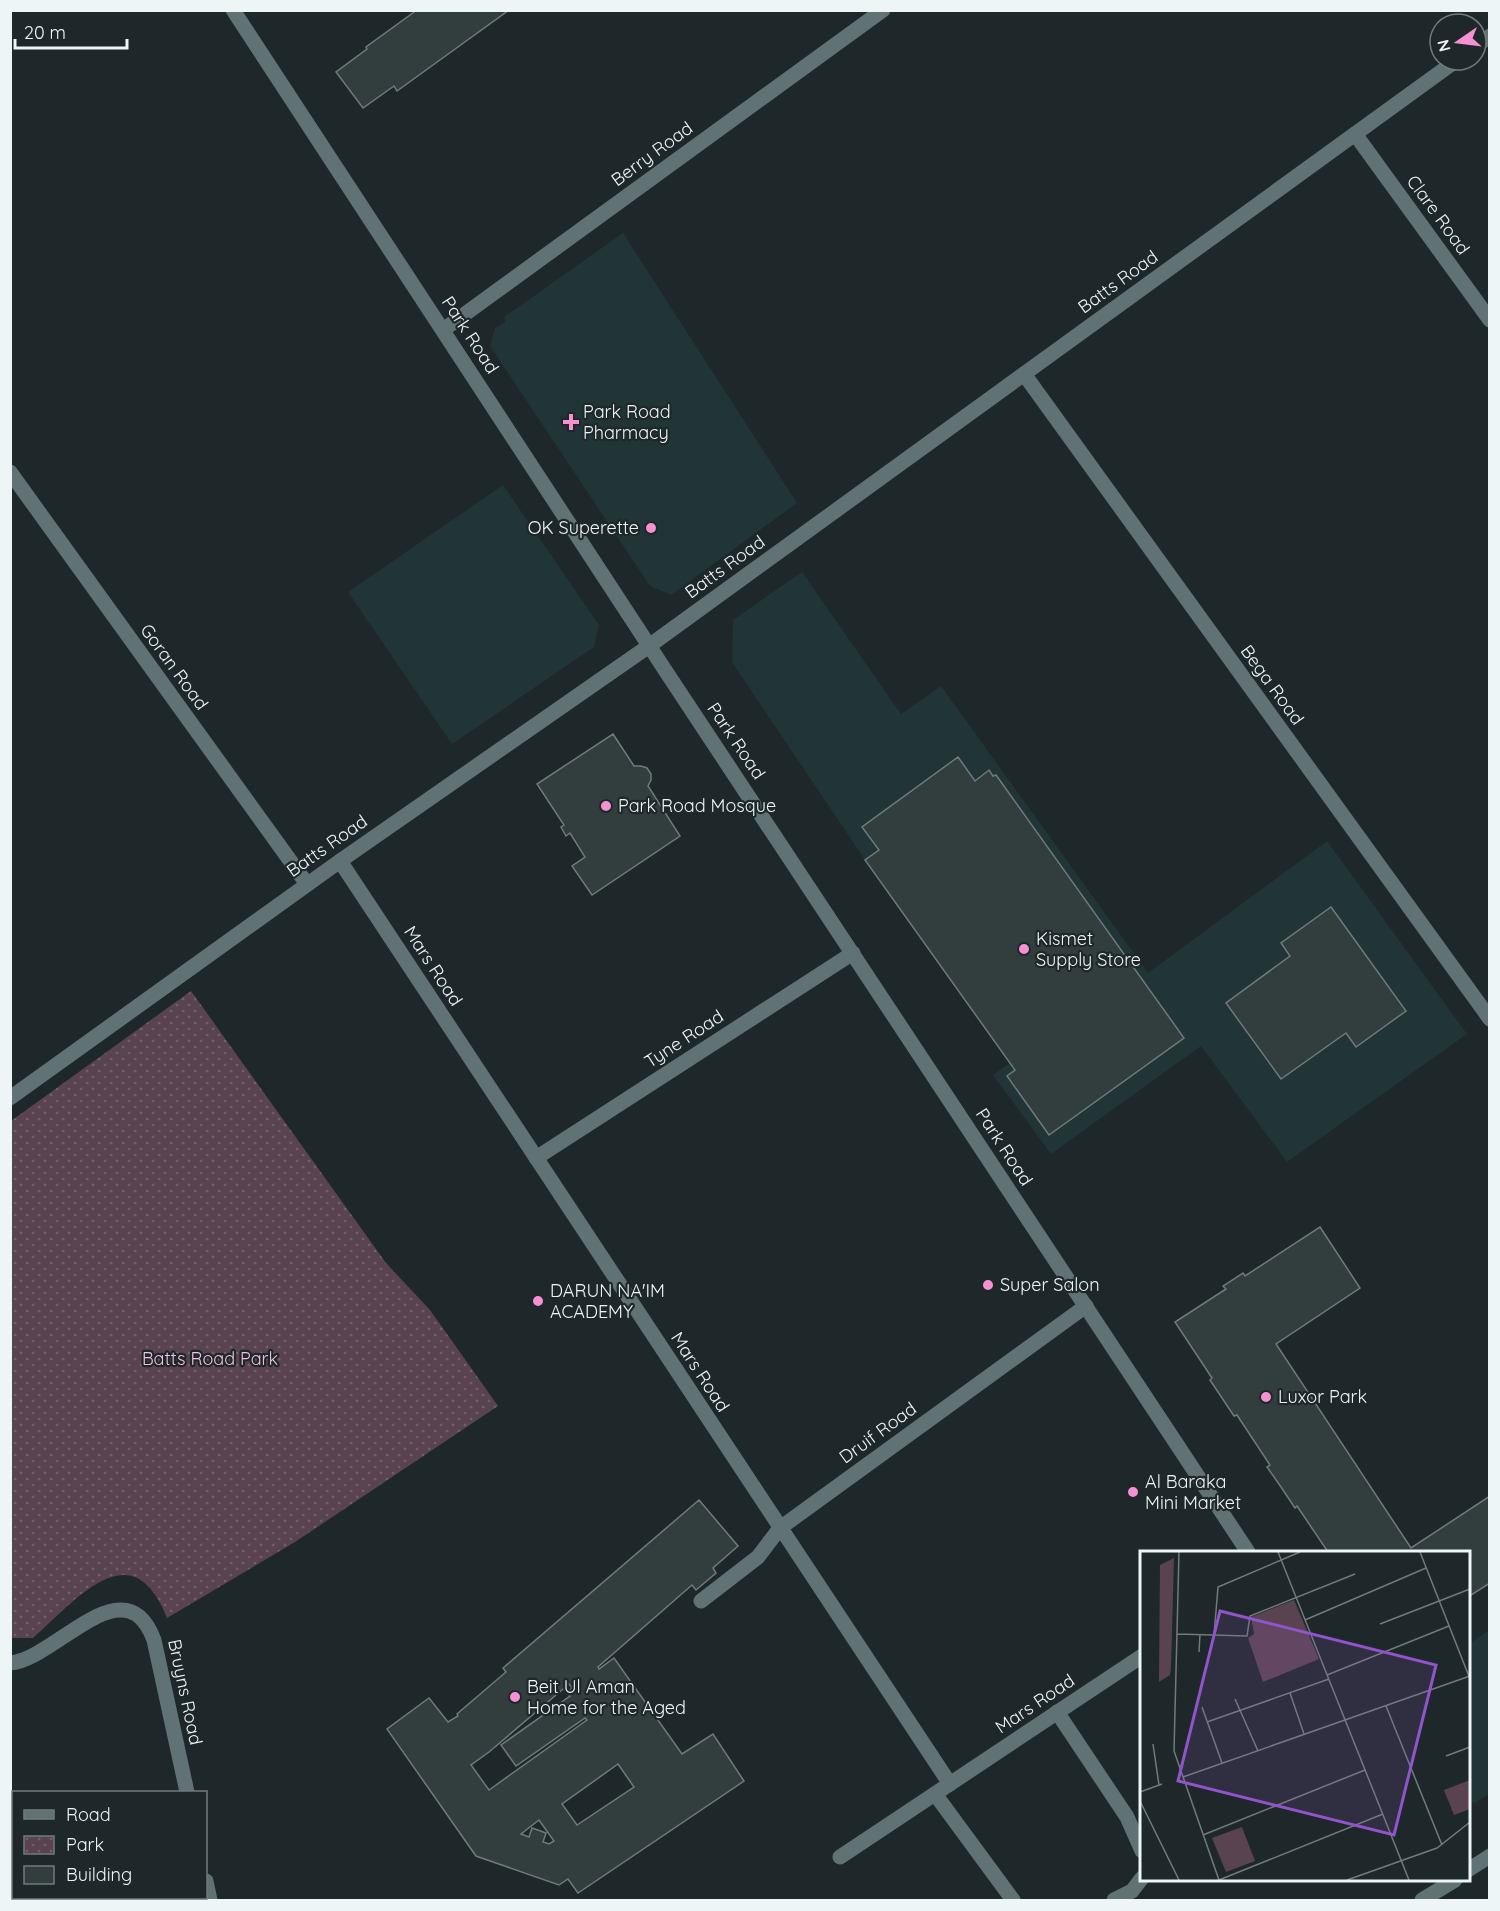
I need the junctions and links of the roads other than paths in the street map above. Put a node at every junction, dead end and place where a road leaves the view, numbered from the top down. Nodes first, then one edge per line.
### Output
1 (233, 10) edge
2 (883, 10) edge
3 (1440, 72) edge
4 (1355, 134) junction
5 (1490, 320) edge
6 (443, 330) junction
7 (1024, 374) junction
8 (10, 472) edge
9 (649, 646) junction
10 (340, 861) junction
11 (307, 884) junction
12 (853, 953) junction
13 (1490, 1019) edge
14 (10, 1098) edge
15 (536, 1158) junction
16 (1086, 1306) junction
17 (780, 1528) junction
18 (1247, 1551) edge
19 (701, 1601) dead end
20 (1140, 1657) edge
21 (10, 1663) edge
22 (1057, 1712) junction
23 (950, 1784) junction
24 (187, 1791) edge
25 (935, 1794) junction
26 (1140, 1846) edge
27 (1490, 1856) edge
28 (840, 1857) dead end
29 (1470, 1869) edge
30 (1140, 1881) edge
31 (1453, 1881) edge
32 (1013, 1900) edge
33 (1114, 1900) edge
34 (1422, 1900) edge

1 - 6 street, Park Road
2 - 6 street, Berry Road
3 - 4 street, Batts Road
4 - 5 street, Clare Road
4 - 7 street, Batts Road
6 - 9 street, Park Road
7 - 9 street, Batts Road
7 - 13 street, Bega Road
8 - 11 street, Goran Road
9 - 10 street, Batts Road
9 - 12 street, Park Road
10 - 11 street, Batts Road
10 - 15 street, Mars Road
11 - 14 street, Batts Road
12 - 15 street, Tyne Road
12 - 16 street, Park Road
15 - 17 street, Mars Road
16 - 17 street, Druif Road
16 - 18 street, Park Road
17 - 19 street, Druif Road
17 - 23 street, Mars Road
20 - 22 street, Mars Road
21 - 24 street, Bruyns Road
22 - 23 street, Mars Road
22 - 26 street
23 - 25 street, Mars Road
25 - 28 street, Mars Road
25 - 32 street
27 - 29 street
30 - 33 street
31 - 34 street

